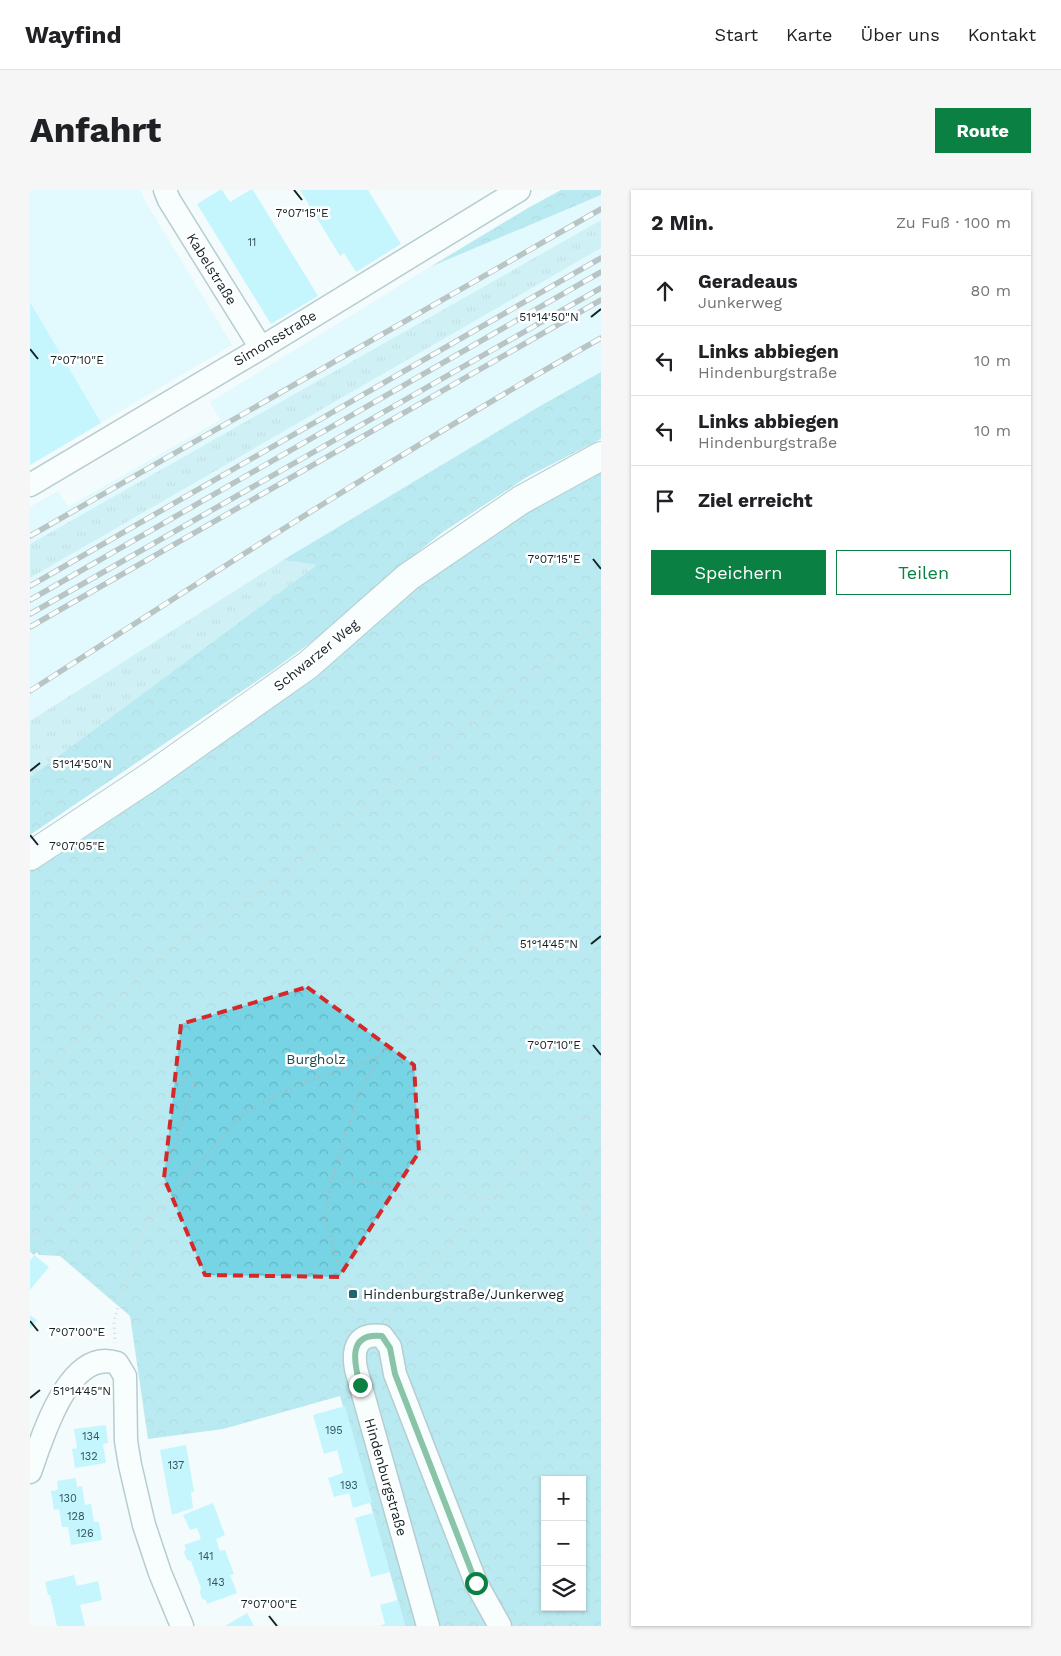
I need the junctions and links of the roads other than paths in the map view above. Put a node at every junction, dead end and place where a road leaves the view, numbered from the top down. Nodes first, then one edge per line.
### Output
1 (165, 190) edge
2 (519, 190) edge
3 (261, 348) junction
4 (601, 456) edge
5 (30, 485) edge
6 (30, 856) edge
7 (30, 1472) edge
8 (182, 1626) edge
9 (428, 1626) edge
10 (500, 1626) edge

1 - 3 street, Kabelstraße
2 - 3 street, Simonsstraße
3 - 5 street, Simonsstraße
4 - 6 street, Schwarzer Weg
7 - 8 street
9 - 10 street, Hindenburgstraße

